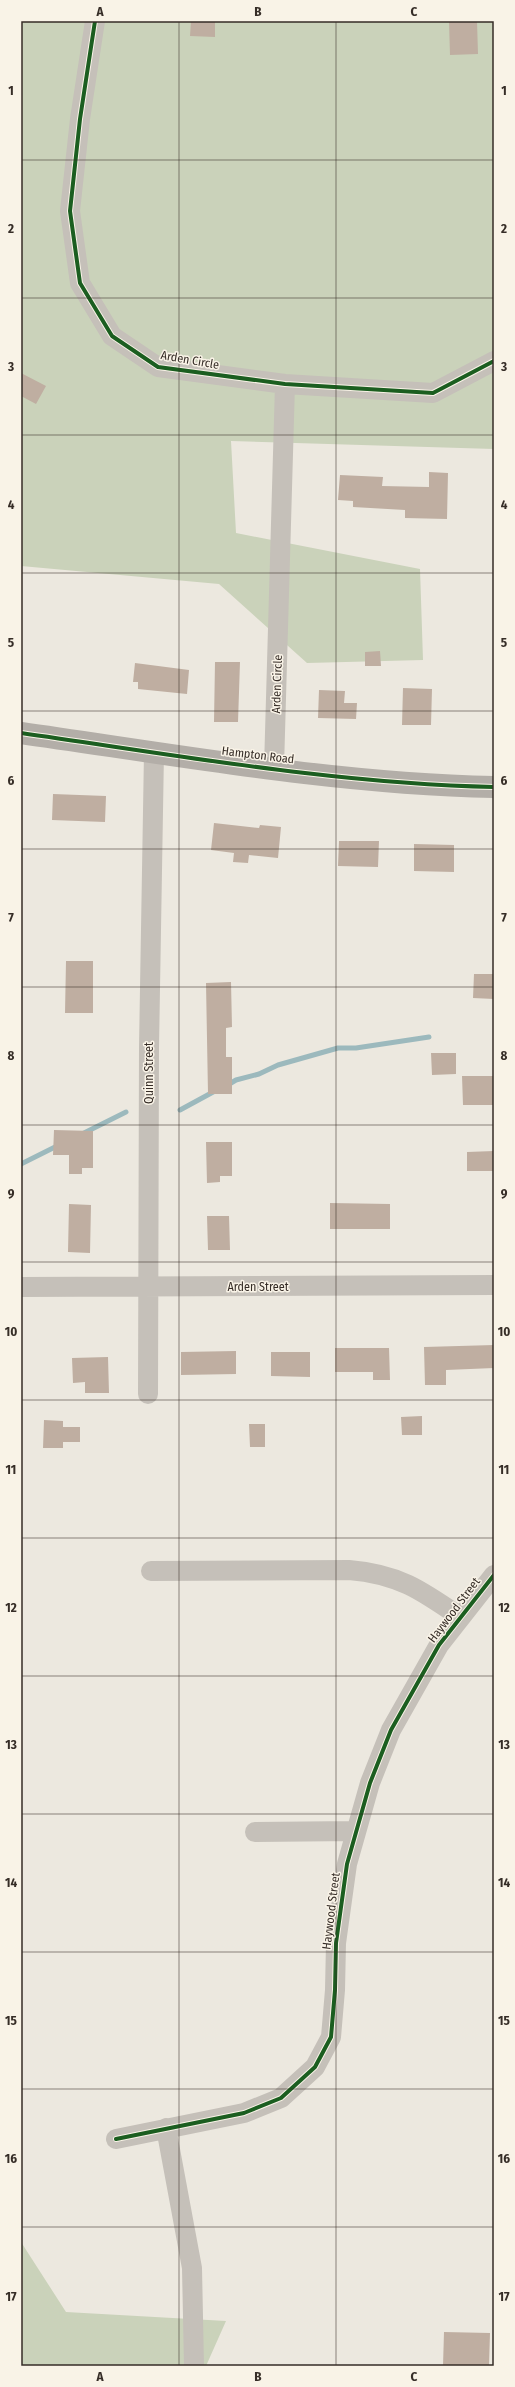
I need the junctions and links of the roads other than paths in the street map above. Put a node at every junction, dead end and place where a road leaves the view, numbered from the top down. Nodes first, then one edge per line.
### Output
1 (95, 21) edge
2 (494, 361) edge
3 (285, 384) junction
4 (21, 733) edge
5 (154, 752) junction
6 (274, 768) junction
7 (494, 787) edge
8 (494, 1285) edge
9 (21, 1287) edge
10 (148, 1288) junction
11 (148, 1394) dead end
12 (151, 1571) dead end
13 (494, 1575) edge
14 (460, 1618) junction
15 (355, 1831) junction
16 (255, 1832) dead end
17 (166, 2128) junction
18 (116, 2139) dead end
19 (194, 2366) edge

1 - 3 street, Arden Circle
2 - 3 street, Arden Circle
3 - 6 street, Arden Circle
4 - 5 main road, Hampton Road
5 - 6 main road, Hampton Road
5 - 10 street, Quinn Street
6 - 7 main road, Hampton Road
8 - 10 street, Arden Street
9 - 10 street, Arden Street
10 - 11 street, Quinn Street
12 - 14 street
13 - 14 street, Haywood Street
14 - 15 street, Haywood Street
15 - 16 street
15 - 17 street, Haywood Street
17 - 18 street, Haywood Street
17 - 19 street

